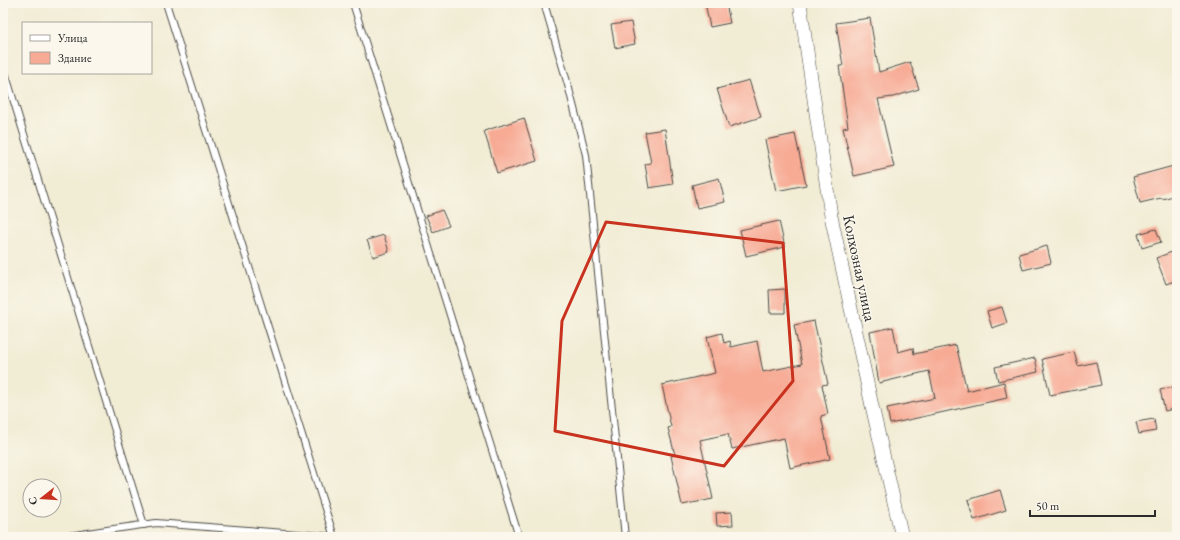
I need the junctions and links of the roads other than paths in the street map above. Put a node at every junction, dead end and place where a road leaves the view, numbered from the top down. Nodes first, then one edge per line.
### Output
1 (166, 3) edge
2 (353, 3) edge
3 (544, 3) edge
4 (800, 3) edge
5 (3, 66) edge
6 (144, 525) junction
7 (62, 537) edge
8 (336, 537) edge
9 (518, 537) edge
10 (625, 537) edge
11 (902, 537) edge

1 - 8 lane
2 - 9 lane
3 - 10 lane
4 - 11 street, Колхозная улица
5 - 6 lane
6 - 7 lane
6 - 8 lane

